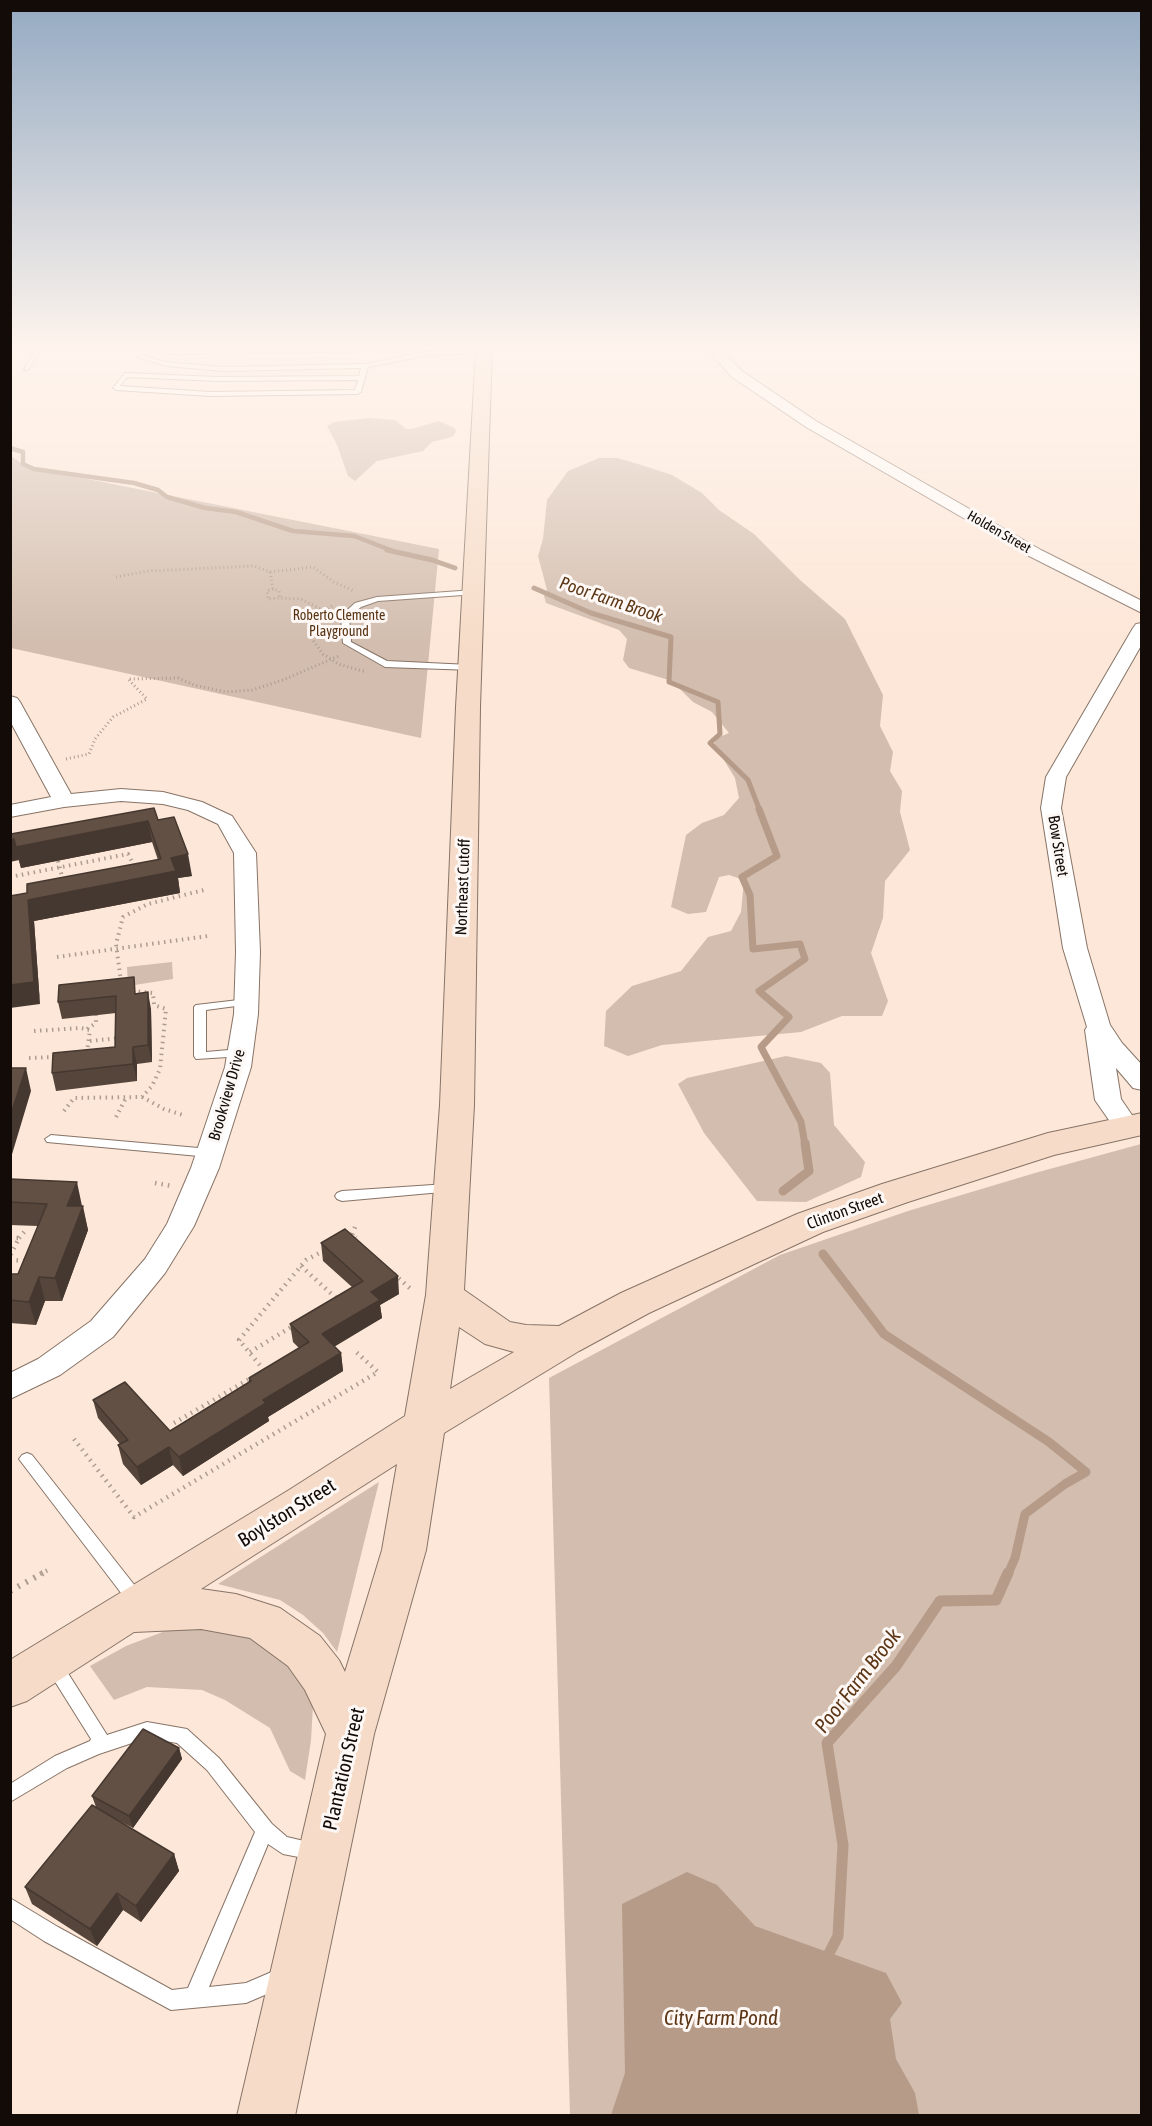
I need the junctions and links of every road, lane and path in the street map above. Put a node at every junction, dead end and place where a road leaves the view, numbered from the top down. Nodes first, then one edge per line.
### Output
1 (480, 448) edge
2 (852, 448) edge
3 (270, 572) junction
4 (116, 577) dead end
5 (273, 589) junction
6 (474, 592) junction
7 (360, 594) dead end
8 (280, 598) junction
9 (1142, 608) edge
10 (324, 611) dead end
11 (1142, 628) edge
12 (356, 649) junction
13 (470, 668) junction
14 (10, 702) edge
15 (89, 754) dead end
16 (64, 801) junction
17 (10, 811) edge
18 (123, 848) edge
19 (126, 855) junction
20 (58, 861) edge
21 (142, 864) edge
22 (134, 866) junction
23 (60, 867) junction
24 (137, 872) edge
25 (10, 877) edge
26 (64, 884) edge
27 (204, 890) dead end
28 (208, 936) dead end
29 (116, 949) junction
30 (57, 957) dead end
31 (123, 990) edge
32 (133, 991) edge
33 (247, 1002) junction
34 (1094, 1012) junction
35 (96, 1015) edge
36 (87, 1029) junction
37 (33, 1031) dead end
38 (119, 1038) edge
39 (90, 1041) junction
40 (240, 1053) junction
41 (64, 1057) edge
42 (93, 1057) edge
43 (29, 1058) dead end
44 (1142, 1082) edge
45 (127, 1096) junction
46 (141, 1097) junction
47 (64, 1112) dead end
48 (116, 1116) dead end
49 (183, 1116) dead end
50 (1134, 1125) edge
51 (51, 1139) dead end
52 (210, 1153) junction
53 (452, 1187) junction
54 (342, 1196) dead end
55 (355, 1227) dead end
56 (25, 1231) dead end
57 (352, 1235) junction
58 (10, 1238) edge
59 (19, 1238) junction
60 (343, 1240) edge
61 (361, 1243) edge
62 (334, 1245) edge
63 (10, 1258) edge
64 (32, 1262) edge
65 (301, 1266) junction
66 (387, 1267) edge
67 (430, 1293) junction
68 (327, 1305) edge
69 (298, 1323) edge
70 (565, 1341) junction
71 (354, 1350) dead end
72 (250, 1352) junction
73 (10, 1387) edge
74 (174, 1423) dead end
75 (426, 1423) junction
76 (74, 1439) dead end
77 (27, 1459) dead end
78 (48, 1570) dead end
79 (10, 1591) edge
80 (133, 1608) junction
81 (51, 1661) junction
82 (10, 1686) edge
83 (350, 1734) junction
84 (96, 1747) junction
85 (10, 1794) edge
86 (265, 1830) junction
87 (325, 1853) junction
88 (10, 1907) edge
89 (299, 1971) junction
90 (194, 1998) junction
91 (266, 2115) edge

1 - 6 main road, Northeast Cutoff
2 - 9 street, Holden Street
3 - 4 path
3 - 5 path
3 - 7 path
5 - 8 path
5 - 8 path
6 - 12 lane
6 - 13 main road, Northeast Cutoff
8 - 10 path
11 - 34 street, Bow Street
12 - 13 lane
12 - 15 path
13 - 53 main road, Northeast Cutoff
14 - 16 street
16 - 17 street, Brookview Drive
16 - 33 street, Brookview Drive
18 - 19 path
19 - 22 path
19 - 23 path
20 - 23 path
21 - 22 path
22 - 24 path
23 - 25 path
23 - 26 path
27 - 29 path
28 - 29 path
29 - 30 path
29 - 31 path
32 - 46 path
33 - 40 street, Brookview Drive
33 - 40 lane
34 - 44 street, Bow Street
34 - 50 street, Bow Street
35 - 36 path
36 - 37 path
36 - 39 path
38 - 39 path
39 - 42 path
40 - 52 street, Brookview Drive
41 - 43 path
45 - 46 path
45 - 47 path
45 - 48 path
46 - 49 path
50 - 70 main road, Clinton Street
51 - 52 lane
52 - 73 street, Brookview Drive
53 - 54 lane
53 - 67 main road, Northeast Cutoff
55 - 57 path
56 - 59 path
57 - 60 path
57 - 61 path
58 - 59 path
59 - 63 path
62 - 65 path
63 - 64 path
65 - 68 path
65 - 72 path
66 - 67 path
67 - 70 main road
67 - 75 main road, Northeast Cutoff
69 - 72 path
70 - 75 main road, Boylston Street
71 - 76 path
72 - 74 path
75 - 80 main road, Boylston Street
75 - 83 main road, Plantation Street
77 - 80 lane
78 - 79 path
80 - 81 main road, Boylston Street
80 - 83 main road
81 - 82 main road, Boylston Street
81 - 84 lane
83 - 87 main road, Plantation Street
84 - 85 lane
84 - 86 lane
86 - 87 lane
86 - 90 lane
87 - 89 main road, Plantation Street
88 - 90 lane
89 - 90 lane
89 - 91 main road, Plantation Street

